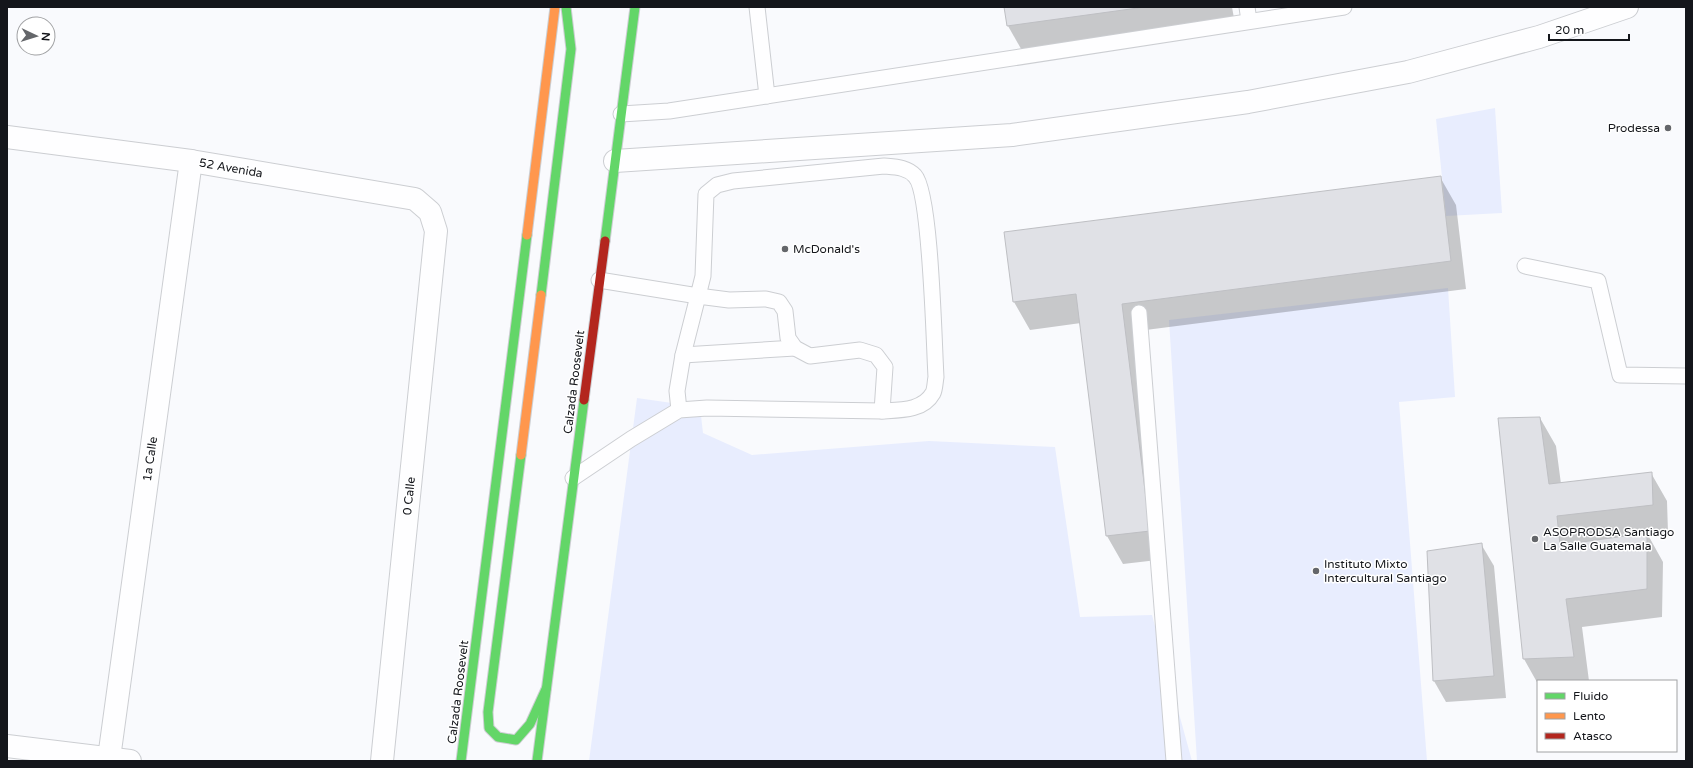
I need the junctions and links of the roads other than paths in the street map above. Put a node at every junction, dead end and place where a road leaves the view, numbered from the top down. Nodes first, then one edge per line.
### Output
1 (555, 7) edge
2 (566, 7) edge
3 (635, 7) edge
4 (757, 7) edge
5 (1344, 7) edge
6 (1627, 7) edge
7 (1248, 14) edge
8 (767, 96) junction
9 (621, 114) junction
10 (7, 137) edge
11 (191, 161) junction
12 (615, 161) junction
13 (436, 230) joint
14 (1525, 266) dead end
15 (599, 280) junction
16 (698, 296) junction
17 (1139, 313) dead end
18 (795, 348) junction
19 (683, 355) junction
20 (1686, 376) edge
21 (679, 410) junction
22 (882, 411) junction
23 (573, 478) junction
24 (546, 689) junction
25 (7, 746) edge
26 (109, 758) junction
27 (130, 761) edge
28 (382, 761) edge
29 (461, 761) edge
30 (537, 761) edge
31 (1174, 761) edge

1 - 29 highway, Calzada Roosevelt
2 - 24 highway
3 - 9 highway, Calzada Roosevelt
4 - 8 lane
5 - 7 lane
6 - 12 street
7 - 8 lane
8 - 9 lane
9 - 12 highway, Calzada Roosevelt
10 - 11 street, 52 Avenida
11 - 13 street, 52 Avenida
11 - 26 street, 1a Calle
12 - 15 highway, Calzada Roosevelt
13 - 28 street, 0 Calle
14 - 20 lane
15 - 16 lane
15 - 23 highway, Calzada Roosevelt
16 - 18 lane
16 - 19 lane
16 - 22 lane
17 - 31 lane
18 - 19 lane
18 - 22 lane
19 - 21 lane
21 - 22 lane
21 - 23 lane
23 - 24 highway, Calzada Roosevelt
24 - 30 highway, Calzada Roosevelt
25 - 26 street
26 - 27 street

